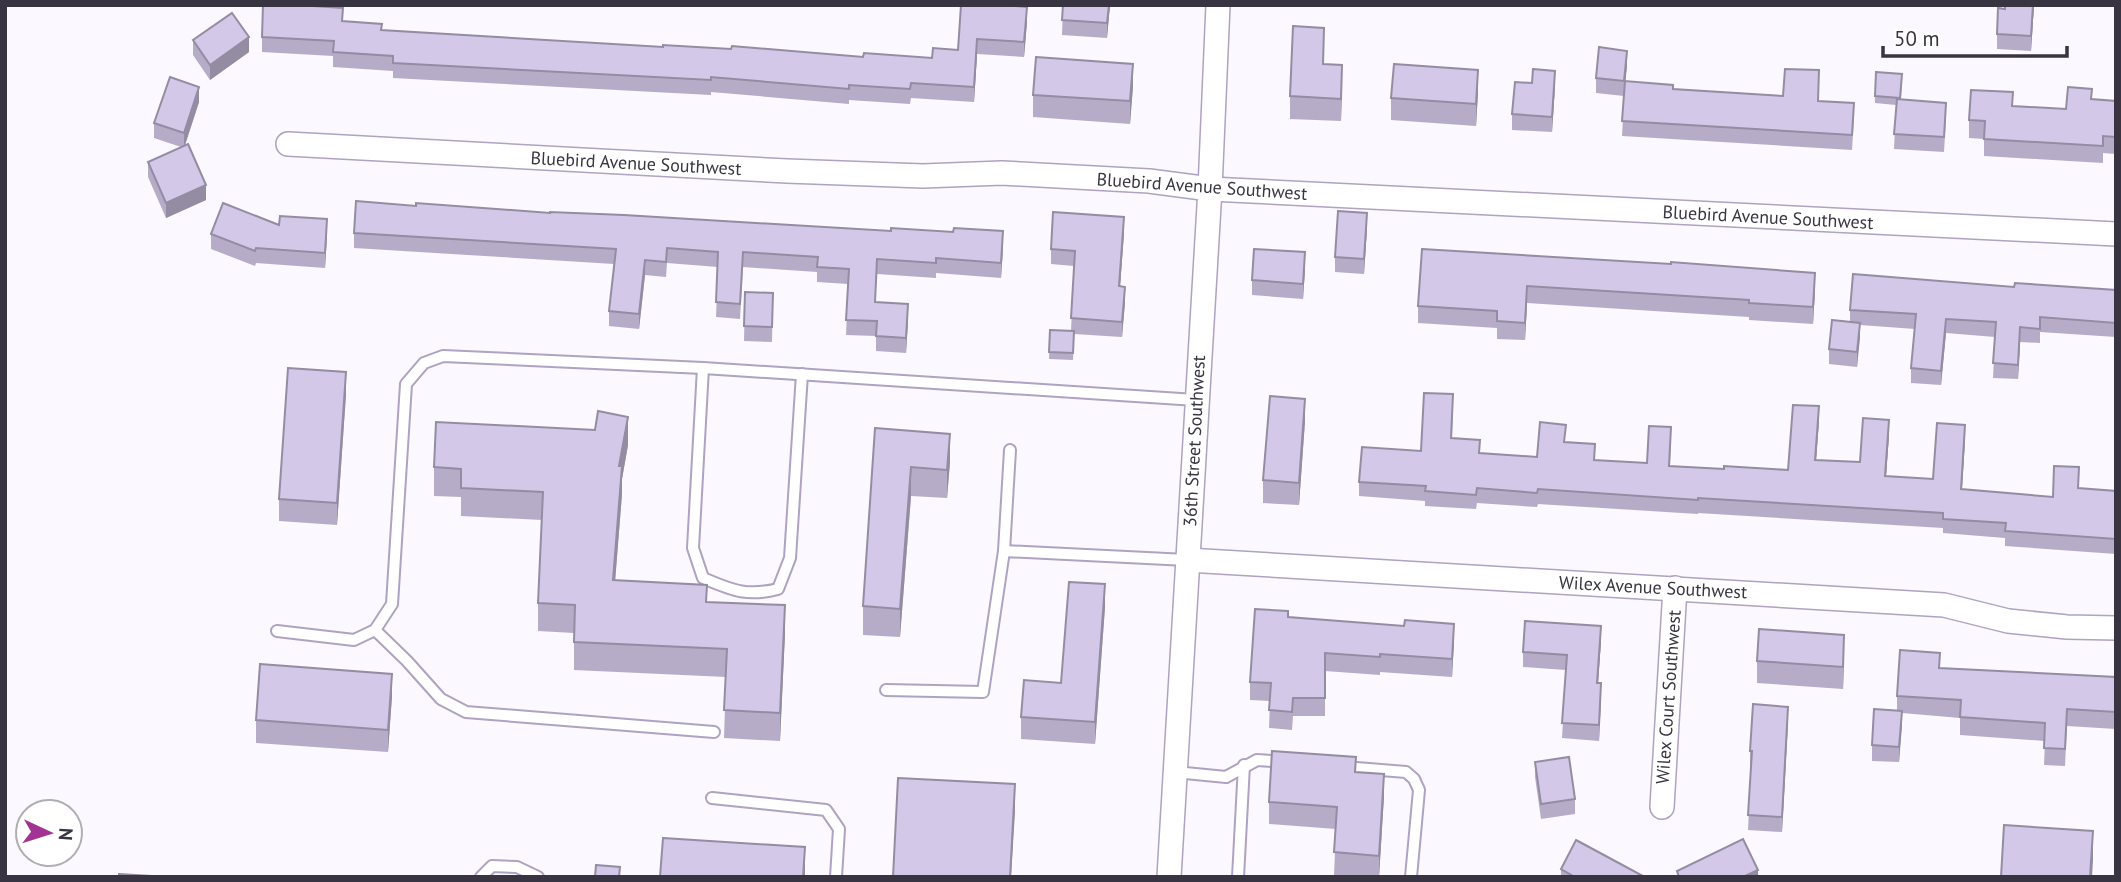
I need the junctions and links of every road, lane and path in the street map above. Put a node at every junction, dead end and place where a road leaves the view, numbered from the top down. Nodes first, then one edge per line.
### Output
1 (1218, 5) edge
2 (288, 144) dead end
3 (1210, 189) junction
4 (2116, 234) edge
5 (703, 368) junction
6 (802, 374) junction
7 (1196, 400) junction
8 (1010, 450) dead end
9 (1004, 551) junction
10 (1187, 560) junction
11 (1675, 588) junction
12 (2116, 628) edge
13 (375, 630) junction
14 (277, 631) dead end
15 (886, 690) dead end
16 (714, 732) dead end
17 (1298, 763) edge
18 (1244, 765) junction
19 (1338, 766) edge
20 (1175, 772) junction
21 (712, 798) dead end
22 (1662, 807) dead end
23 (481, 877) edge
24 (538, 877) edge
25 (836, 877) edge
26 (1170, 877) edge
27 (1238, 877) edge
28 (1411, 877) edge

1 - 3 street, 36th Street Southwest
2 - 3 street, Bluebird Avenue Southwest
3 - 4 street, Bluebird Avenue Southwest
3 - 7 street, 36th Street Southwest
5 - 6 lane
5 - 6 lane
5 - 13 lane
6 - 7 lane
7 - 10 street, 36th Street Southwest
8 - 9 lane
9 - 10 lane
9 - 15 lane
10 - 11 street, Wilex Avenue Southwest
10 - 20 street, 36th Street Southwest
11 - 12 street, Wilex Avenue Southwest
11 - 22 street, Wilex Court Southwest
13 - 14 lane
13 - 16 lane
17 - 18 lane
18 - 20 lane
18 - 27 lane
19 - 28 lane
20 - 26 street, 36th Street Southwest
21 - 25 lane
23 - 24 lane

